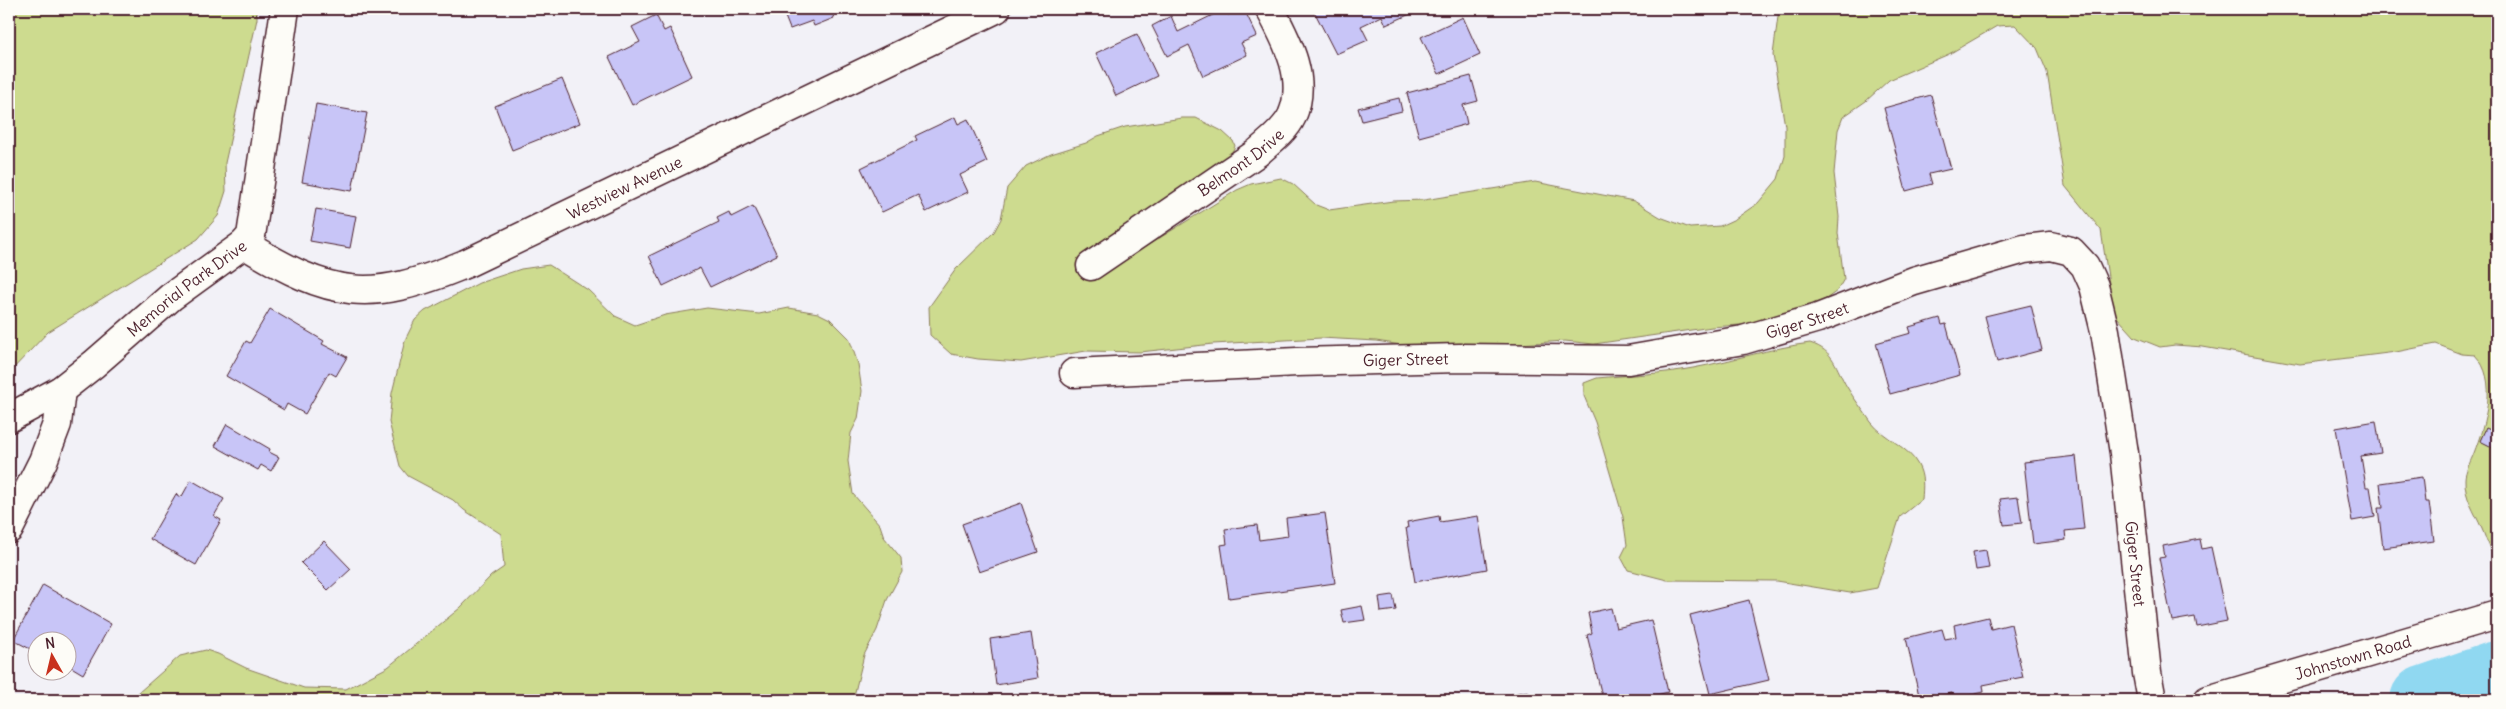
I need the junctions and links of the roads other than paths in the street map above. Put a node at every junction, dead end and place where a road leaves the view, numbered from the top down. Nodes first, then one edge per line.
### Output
1 (285, 9) edge
2 (996, 9) edge
3 (1270, 9) edge
4 (244, 244) junction
5 (1091, 266) dead end
6 (1074, 373) dead end
7 (61, 390) junction
8 (9, 418) edge
9 (9, 529) edge
10 (2497, 615) edge
11 (2152, 700) edge
12 (2208, 700) edge

1 - 4 street, Memorial Park Drive
2 - 4 street, Westview Avenue
3 - 5 street, Belmont Drive
4 - 7 street, Memorial Park Drive
6 - 11 street, Giger Street
7 - 8 street, Memorial Park Drive
7 - 9 street
10 - 12 street, Johnstown Road

